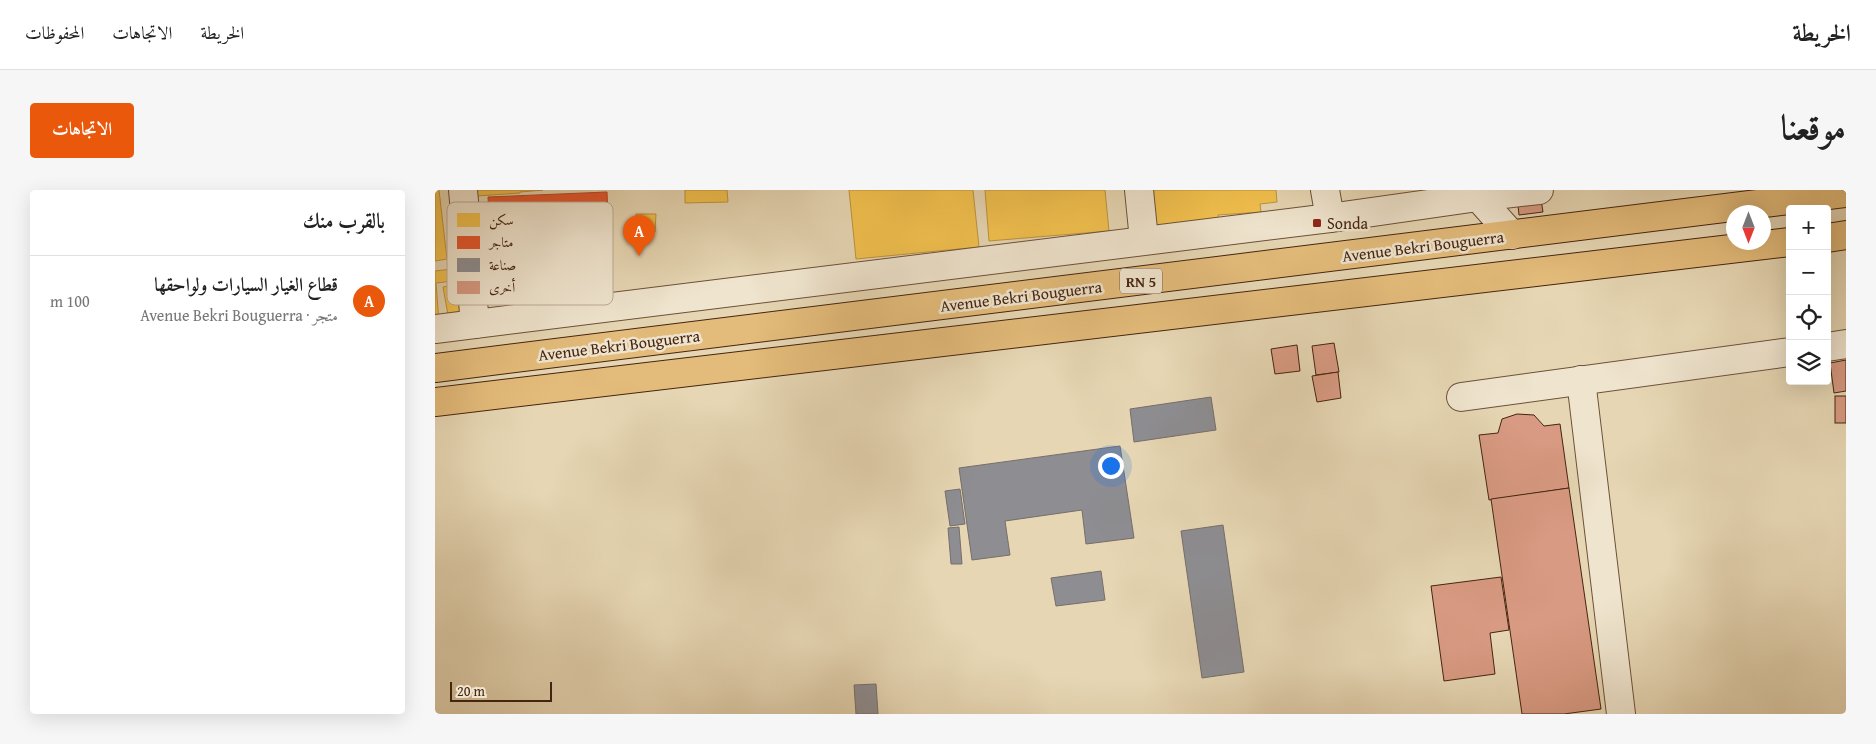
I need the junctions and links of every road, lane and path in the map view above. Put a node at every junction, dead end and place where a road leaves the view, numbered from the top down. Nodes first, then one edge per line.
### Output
1 (1139, 190) edge
2 (1325, 190) edge
3 (1539, 190) edge
4 (1477, 193) edge
5 (1846, 193) edge
6 (1330, 218) junction
7 (1512, 235) junction
8 (1846, 235) edge
9 (1831, 237) edge
10 (1144, 240) junction
11 (1786, 242) edge
12 (473, 305) edge
13 (475, 324) junction
14 (435, 329) edge
15 (1846, 344) edge
16 (1831, 346) edge
17 (1786, 353) edge
18 (435, 368) edge
19 (1581, 380) junction
20 (1461, 397) dead end
21 (435, 402) edge
22 (1621, 714) edge

1 - 10 street
2 - 6 street
3 - 4 street
4 - 6 street
4 - 7 street
5 - 7 highway, Avenue Bekri Bouguerra / RN 5
6 - 10 street
7 - 18 highway, Avenue Bekri Bouguerra / RN 5
8 - 9 highway
10 - 13 street
11 - 21 highway, RN 5
12 - 13 street
13 - 14 street
15 - 16 street
17 - 19 street
19 - 20 street
19 - 22 street

